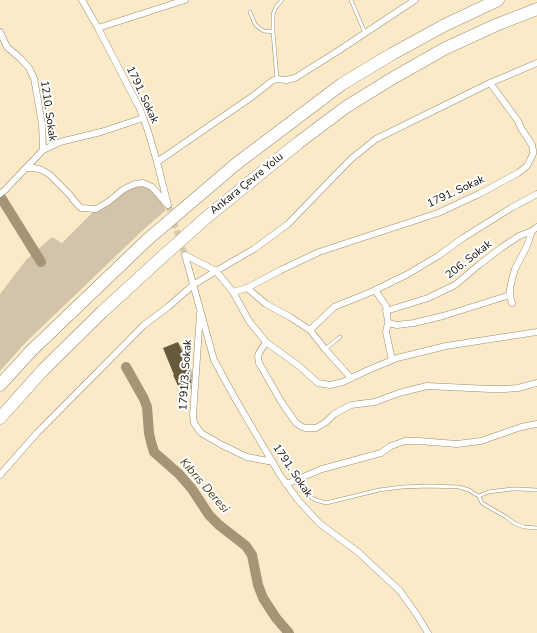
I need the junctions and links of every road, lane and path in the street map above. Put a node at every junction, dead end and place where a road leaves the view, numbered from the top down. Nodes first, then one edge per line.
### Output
1 (82, 0) edge
2 (186, 0) edge
3 (282, 0) edge
4 (351, 0) edge
5 (401, 0) edge
6 (415, 0) edge
7 (498, 0) edge
8 (403, 7) junction
9 (537, 9) edge
10 (250, 12) dead end
11 (98, 28) junction
12 (0, 32) edge
13 (273, 32) junction
14 (365, 33) junction
15 (537, 63) edge
16 (277, 79) junction
17 (490, 83) junction
18 (143, 118) junction
19 (43, 150) junction
20 (157, 162) junction
21 (26, 168) junction
22 (2, 192) edge
23 (537, 194) edge
24 (537, 226) edge
25 (532, 231) junction
26 (216, 271) junction
27 (193, 285) junction
28 (247, 288) junction
29 (375, 290) junction
30 (233, 292) junction
31 (510, 295) junction
32 (512, 303) dead end
33 (200, 310) junction
34 (386, 311) junction
35 (388, 324) junction
36 (310, 330) junction
37 (537, 332) edge
38 (340, 337) dead end
39 (266, 342) junction
40 (325, 349) junction
41 (392, 360) junction
42 (351, 378) junction
43 (537, 383) edge
44 (0, 385) edge
45 (0, 418) edge
46 (537, 424) edge
47 (273, 462) junction
48 (0, 475) edge
49 (295, 480) junction
50 (286, 484) junction
51 (536, 490) dead end
52 (478, 496) junction
53 (537, 528) edge
54 (428, 633) edge

1 - 11 street, 1791. Sokak
2 - 11 street
3 - 13 lane
4 - 14 lane
5 - 8 street
6 - 8 street
7 - 44 highway, Ankara Çevre Yolu
8 - 14 street
9 - 45 highway, Ankara Çevre Yolu
10 - 13 lane
11 - 18 street, 1791. Sokak
12 - 19 street, 1210. Sokak
13 - 16 lane
14 - 16 street
15 - 17 street
16 - 20 street
17 - 26 street
17 - 28 street, 1791. Sokak
18 - 19 street
18 - 20 street, 1791. Sokak
19 - 21 street, 1210. Sokak
20 - 21 street, 1791. Sokak
21 - 22 street, 1210. Sokak
23 - 29 street
24 - 25 street, 206. Sokak
25 - 31 street
25 - 34 street, 206. Sokak
26 - 27 street
26 - 27 street, 1791. Sokak
26 - 30 street
27 - 33 street, 1791. Sokak
27 - 48 street
28 - 30 street, 1791. Sokak
28 - 36 street
29 - 34 street
29 - 36 street
30 - 39 street
31 - 32 street
31 - 35 street
33 - 47 street, 1791. Sokak
33 - 47 street, 1791/3. Sokak
34 - 35 street
35 - 41 street
36 - 40 street
37 - 41 street
38 - 40 lane
39 - 42 street
39 - 43 street
40 - 42 street
41 - 42 street
46 - 49 street
47 - 50 street, 1791. Sokak
49 - 50 street
49 - 52 lane
50 - 54 street, 1791. Sokak
51 - 52 lane
52 - 53 lane

